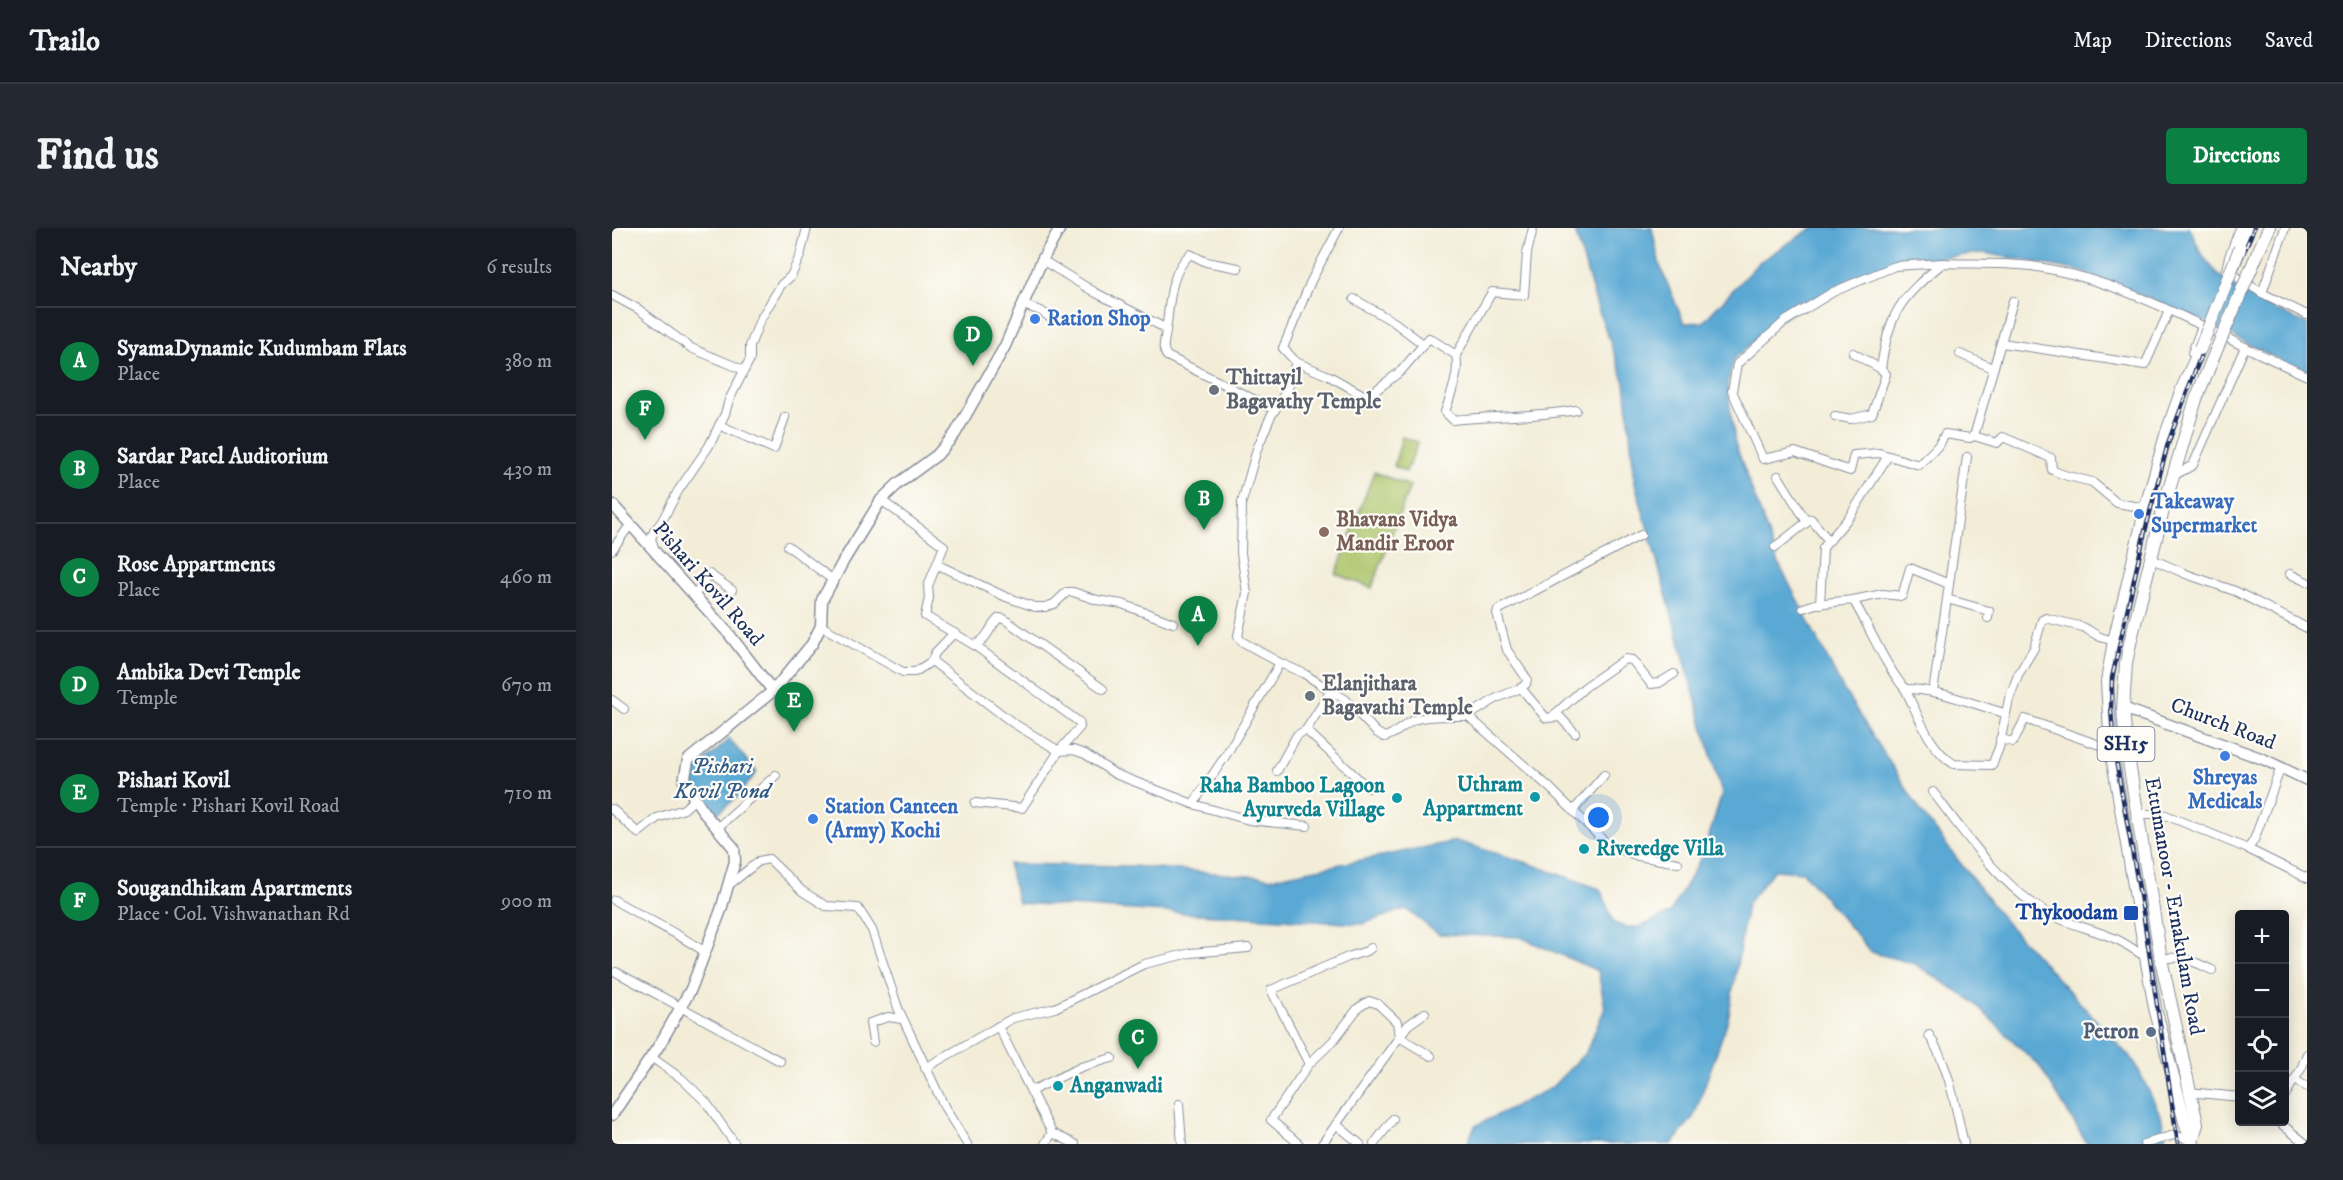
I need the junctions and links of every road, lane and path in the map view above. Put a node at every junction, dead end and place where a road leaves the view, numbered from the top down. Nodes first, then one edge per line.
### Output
1 (807, 228) edge
2 (1060, 228) edge
3 (1339, 228) edge
4 (1533, 228) edge
5 (2240, 228) edge
6 (2248, 228) edge
7 (2269, 228) edge
8 (2285, 228) edge
9 (1042, 260) junction
10 (1943, 263) junction
11 (1238, 268) dead end
12 (2262, 293) junction
13 (612, 295) edge
14 (1354, 299) dead end
15 (2013, 301) dead end
16 (1023, 305) junction
17 (2169, 311) junction
18 (2307, 315) edge
19 (1052, 319) dead end
20 (2202, 326) junction
21 (1166, 331) junction
22 (2002, 343) junction
23 (1423, 344) junction
24 (2245, 347) junction
25 (1853, 353) dead end
26 (1960, 354) dead end
27 (1456, 355) junction
28 (1296, 362) junction
29 (1993, 368) junction
30 (1881, 369) junction
31 (744, 370) junction
32 (2307, 376) edge
33 (1275, 410) junction
34 (1576, 410) dead end
35 (1835, 416) dead end
36 (785, 417) dead end
37 (719, 425) junction
38 (1974, 435) junction
39 (1888, 456) junction
40 (1967, 457) dead end
41 (1778, 476) dead end
42 (2172, 477) junction
43 (2154, 483) junction
44 (881, 500) junction
45 (612, 504) edge
46 (2146, 508) junction
47 (1807, 522) junction
48 (630, 525) junction
49 (1641, 535) dead end
50 (1829, 541) junction
51 (788, 546) dead end
52 (1775, 547) dead end
53 (612, 550) edge
54 (656, 554) junction
55 (2152, 558) junction
56 (938, 565) junction
57 (2290, 574) dead end
58 (833, 580) junction
59 (2130, 581) junction
60 (2307, 582) edge
61 (1949, 584) junction
62 (2145, 585) junction
63 (732, 591) dead end
64 (694, 596) junction
65 (1947, 598) junction
66 (1852, 600) junction
67 (1820, 604) junction
68 (1803, 608) dead end
69 (1989, 618) dead end
70 (1173, 623) dead end
71 (821, 626) junction
72 (2307, 628) edge
73 (954, 633) junction
74 (2114, 641) junction
75 (974, 645) junction
76 (932, 661) junction
77 (1280, 663) junction
78 (1674, 674) dead end
79 (1521, 688) junction
80 (1103, 689) dead end
81 (1905, 689) junction
82 (773, 691) junction
83 (1331, 691) junction
84 (1933, 692) junction
85 (612, 700) edge
86 (2123, 708) junction
87 (624, 709) dead end
88 (2004, 713) junction
89 (1468, 716) junction
90 (1553, 716) junction
91 (1306, 730) junction
92 (1575, 733) dead end
93 (2001, 740) junction
94 (2111, 749) junction
95 (1059, 751) junction
96 (2281, 767) junction
97 (1276, 771) dead end
98 (777, 775) dead end
99 (1604, 775) dead end
100 (2307, 780) edge
101 (1368, 788) dead end
102 (1933, 792) dead end
103 (695, 799) junction
104 (975, 803) dead end
105 (1193, 804) junction
106 (612, 809) edge
107 (1573, 811) junction
108 (2137, 814) junction
109 (1307, 826) dead end
110 (717, 828) junction
111 (2248, 849) junction
112 (1678, 863) dead end
113 (2307, 878) edge
114 (728, 886) junction
115 (614, 900) dead end
116 (1248, 948) dead end
117 (1371, 948) dead end
118 (705, 952) junction
119 (2146, 957) junction
120 (2161, 958) junction
121 (2212, 970) dead end
122 (616, 972) dead end
123 (681, 1006) junction
124 (1425, 1013) dead end
125 (902, 1019) junction
126 (998, 1026) junction
127 (1929, 1035) dead end
128 (1400, 1037) junction
129 (873, 1042) dead end
130 (2307, 1054) edge
131 (1431, 1056) dead end
132 (651, 1057) junction
133 (1112, 1058) dead end
134 (780, 1060) dead end
135 (1309, 1064) junction
136 (925, 1068) junction
137 (2295, 1080) junction
138 (2307, 1087) edge
139 (2289, 1089) edge
140 (1031, 1091) junction
141 (2188, 1092) junction
142 (2235, 1097) edge
143 (1179, 1104) dead end
144 (612, 1115) edge
145 (1393, 1119) dead end
146 (1336, 1124) junction
147 (2284, 1126) edge
148 (1052, 1133) junction
149 (2193, 1143) edge
150 (735, 1144) edge
151 (967, 1144) edge
152 (1045, 1144) edge
153 (1075, 1144) edge
154 (1182, 1144) edge
155 (1299, 1144) edge
156 (1322, 1144) edge
157 (1360, 1144) edge
158 (1374, 1144) edge
159 (1964, 1144) edge
160 (2144, 1144) edge
161 (2306, 1144) edge

1 - 31 street
2 - 9 street
3 - 28 street
4 - 27 street
5 - 12 street
6 - 43 main road, bridge
7 - 42 main road, Ettumanoor - Ernakulam Road / SH15, bridge
8 - 12 street
9 - 16 street
9 - 21 street
10 - 17 street
10 - 30 street
10 - 39 street
11 - 21 street
12 - 18 street
13 - 31 street
14 - 23 street
15 - 22 street
16 - 19 street
16 - 44 street
17 - 20 street
17 - 22 street
20 - 24 street
20 - 43 street
21 - 33 street
22 - 29 street
23 - 27 street
23 - 28 street
24 - 32 street
24 - 42 street
25 - 30 street
26 - 29 street
27 - 34 street
28 - 33 street
29 - 38 street
30 - 35 street
31 - 37 street
33 - 77 street
36 - 37 street
37 - 54 street
38 - 39 street
38 - 46 street
39 - 50 street
40 - 61 street
41 - 47 street
42 - 55 main road, Ettumanoor - Ernakulam Road / SH15
43 - 46 main road
44 - 56 street
44 - 58 street
45 - 48 street, Pishari Kovil Road
46 - 59 main road
47 - 50 street
47 - 52 street
48 - 53 street
48 - 54 street, Pishari Kovil Road
49 - 79 street
50 - 67 street
51 - 58 street
54 - 64 street, Pishari Kovil Road
55 - 62 main road, Ettumanoor - Ernakulam Road / SH15
55 - 72 street
56 - 70 street
56 - 73 street
57 - 60 street
58 - 71 street
59 - 62 main road
59 - 74 main road
61 - 65 street
61 - 66 street
62 - 86 main road, Ettumanoor - Ernakulam Road / SH15
63 - 64 street
64 - 82 street, Pishari Kovil Road
65 - 69 street
65 - 84 street
66 - 67 street
66 - 81 street
67 - 68 street
71 - 76 street
71 - 82 street
73 - 75 street
73 - 76 street
74 - 88 street
74 - 94 main road
75 - 80 street
75 - 95 street
76 - 95 street
77 - 83 street
77 - 105 street
78 - 90 street
79 - 89 street
79 - 90 street
81 - 84 street
81 - 93 street
82 - 103 street
83 - 89 street
83 - 91 street
84 - 88 street
85 - 87 street
86 - 96 street, Church Road
86 - 108 main road, Ettumanoor - Ernakulam Road / SH15
88 - 93 street
89 - 107 street
90 - 92 street
91 - 97 street
91 - 101 street
93 - 94 street
94 - 119 main road
95 - 104 street
95 - 105 street
96 - 100 street, Church Road
96 - 111 street
98 - 110 street
99 - 107 street
102 - 119 street
103 - 106 street
103 - 110 street
105 - 109 street
107 - 112 street
108 - 111 street
108 - 120 main road, Ettumanoor - Ernakulam Road / SH15
110 - 114 street
111 - 113 street
114 - 118 street
114 - 125 street
115 - 118 street
116 - 126 street
117 - 135 street
118 - 123 street
119 - 149 main road
120 - 121 street
120 - 141 main road, Ettumanoor - Ernakulam Road / SH15
122 - 123 street
123 - 132 street
123 - 134 street
124 - 128 street
125 - 129 street
125 - 136 street
126 - 136 street
126 - 140 street
127 - 159 street
128 - 131 street
128 - 135 street
128 - 146 street
130 - 137 street
132 - 144 street
132 - 150 street
133 - 140 street
135 - 155 street
136 - 151 street
137 - 138 street
137 - 139 street
140 - 148 street
141 - 142 street
141 - 149 main road, Ettumanoor - Ernakulam Road / SH15
143 - 154 street
145 - 158 street
146 - 156 street
146 - 157 street
147 - 161 street
148 - 152 street
148 - 153 street
149 - 160 street

